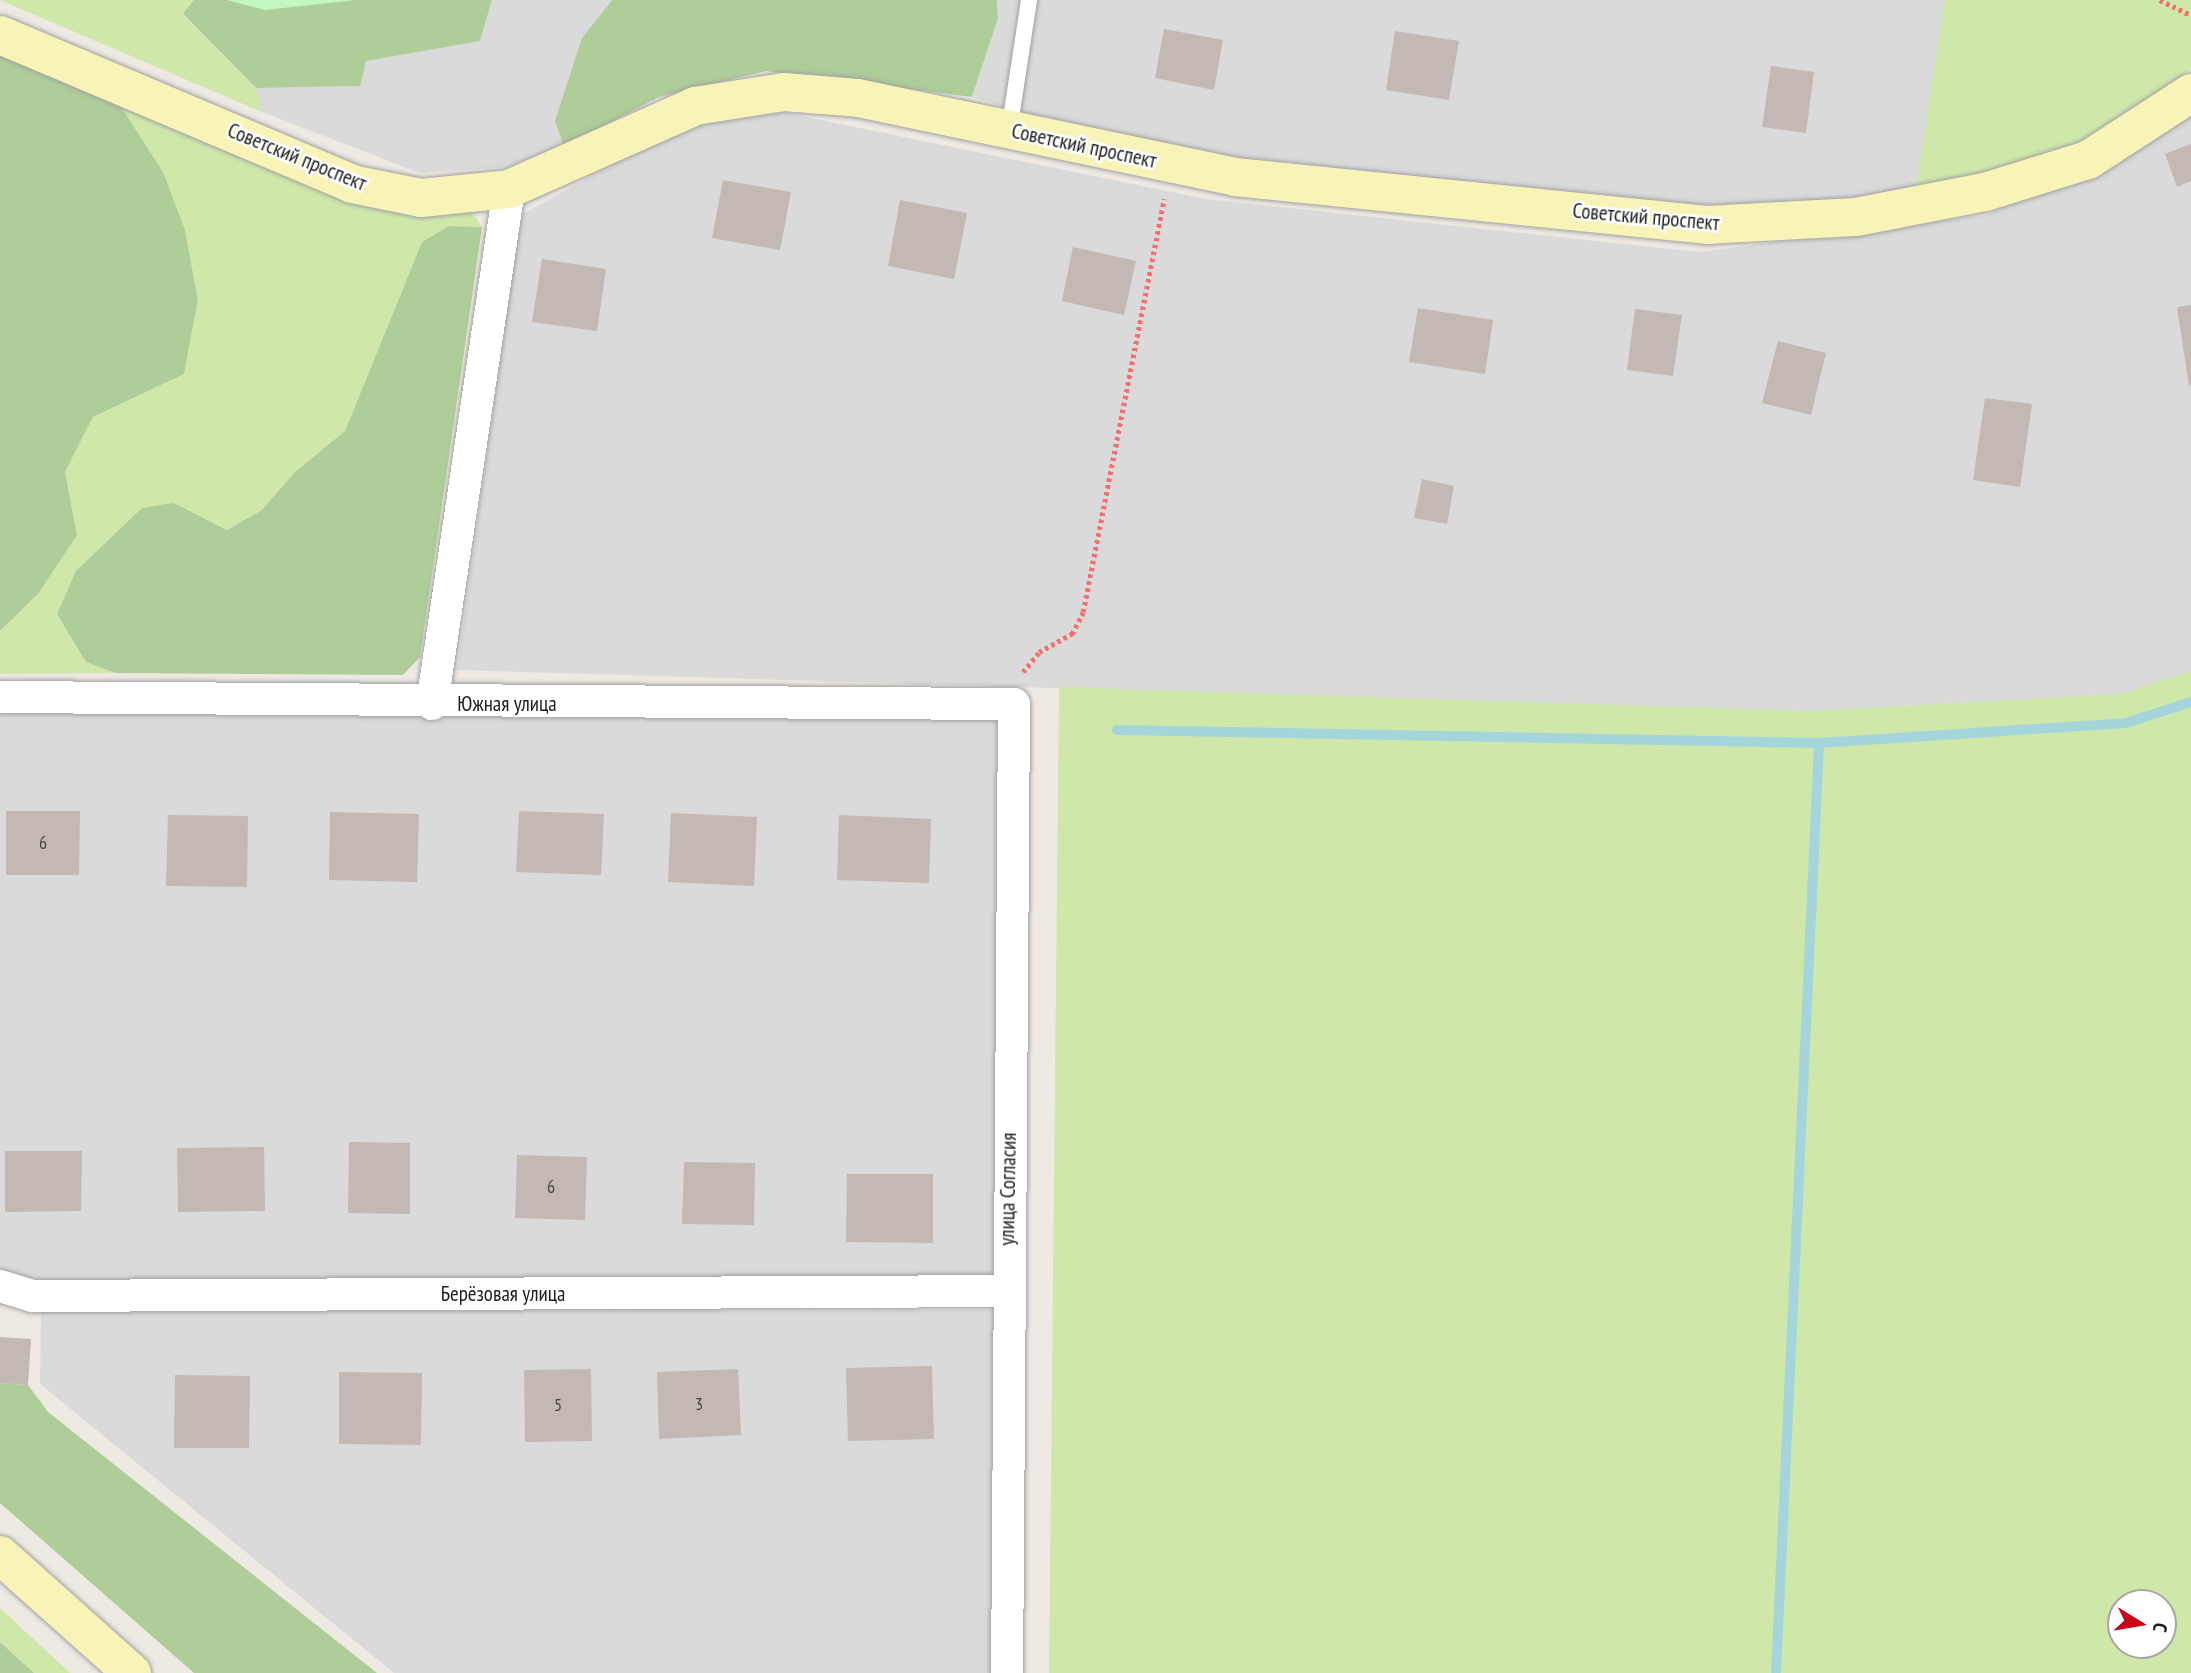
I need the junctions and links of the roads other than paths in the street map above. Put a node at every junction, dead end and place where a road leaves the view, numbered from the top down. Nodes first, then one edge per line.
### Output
1 (1029, 0) edge
2 (0, 35) edge
3 (2191, 93) edge
4 (1009, 131) junction
5 (509, 189) junction
6 (0, 697) edge
7 (432, 704) junction
8 (1014, 704) joint
9 (0, 1286) edge
10 (1007, 1292) junction
11 (0, 1555) edge
12 (132, 1673) edge
13 (1007, 1673) edge

1 - 4 lane
2 - 5 street, Советский проспект
3 - 4 street, Советский проспект
4 - 5 street, Советский проспект
5 - 7 street
6 - 7 street, Южная улица
7 - 8 street, Южная улица
8 - 10 street, улица Согласия
9 - 10 street, Берёзовая улица
10 - 13 street, улица Согласия
11 - 12 street

